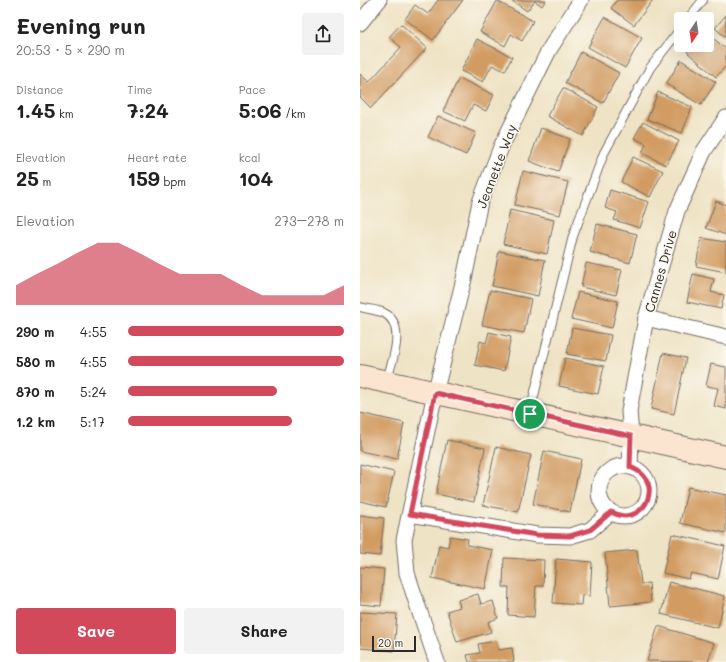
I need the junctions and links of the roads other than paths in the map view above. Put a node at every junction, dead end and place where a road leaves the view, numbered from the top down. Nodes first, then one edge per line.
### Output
1 (379, 0) edge
2 (581, 0) edge
3 (703, 0) edge
4 (694, 12) edge
5 (360, 22) edge
6 (674, 37) edge
7 (726, 118) edge
8 (360, 307) edge
9 (646, 318) junction
10 (726, 337) edge
11 (360, 376) edge
12 (386, 382) junction
13 (435, 393) junction
14 (530, 414) junction
15 (631, 436) junction
16 (726, 457) edge
17 (630, 467) junction
18 (611, 512) junction
19 (410, 514) junction
20 (437, 662) edge

1 - 5 street
2 - 13 street, Jeanette Way
3 - 4 lane
6 - 14 lane
7 - 9 street, Cannes Drive
8 - 12 lane
9 - 10 street
9 - 15 street, Cannes Drive
11 - 12 street
12 - 13 street
13 - 14 street
13 - 19 street, Jeanette Way
14 - 15 street
15 - 16 street
15 - 17 street, Cannes Drive
17 - 18 street
17 - 18 street
18 - 19 street
19 - 20 street, Jeanette Way

